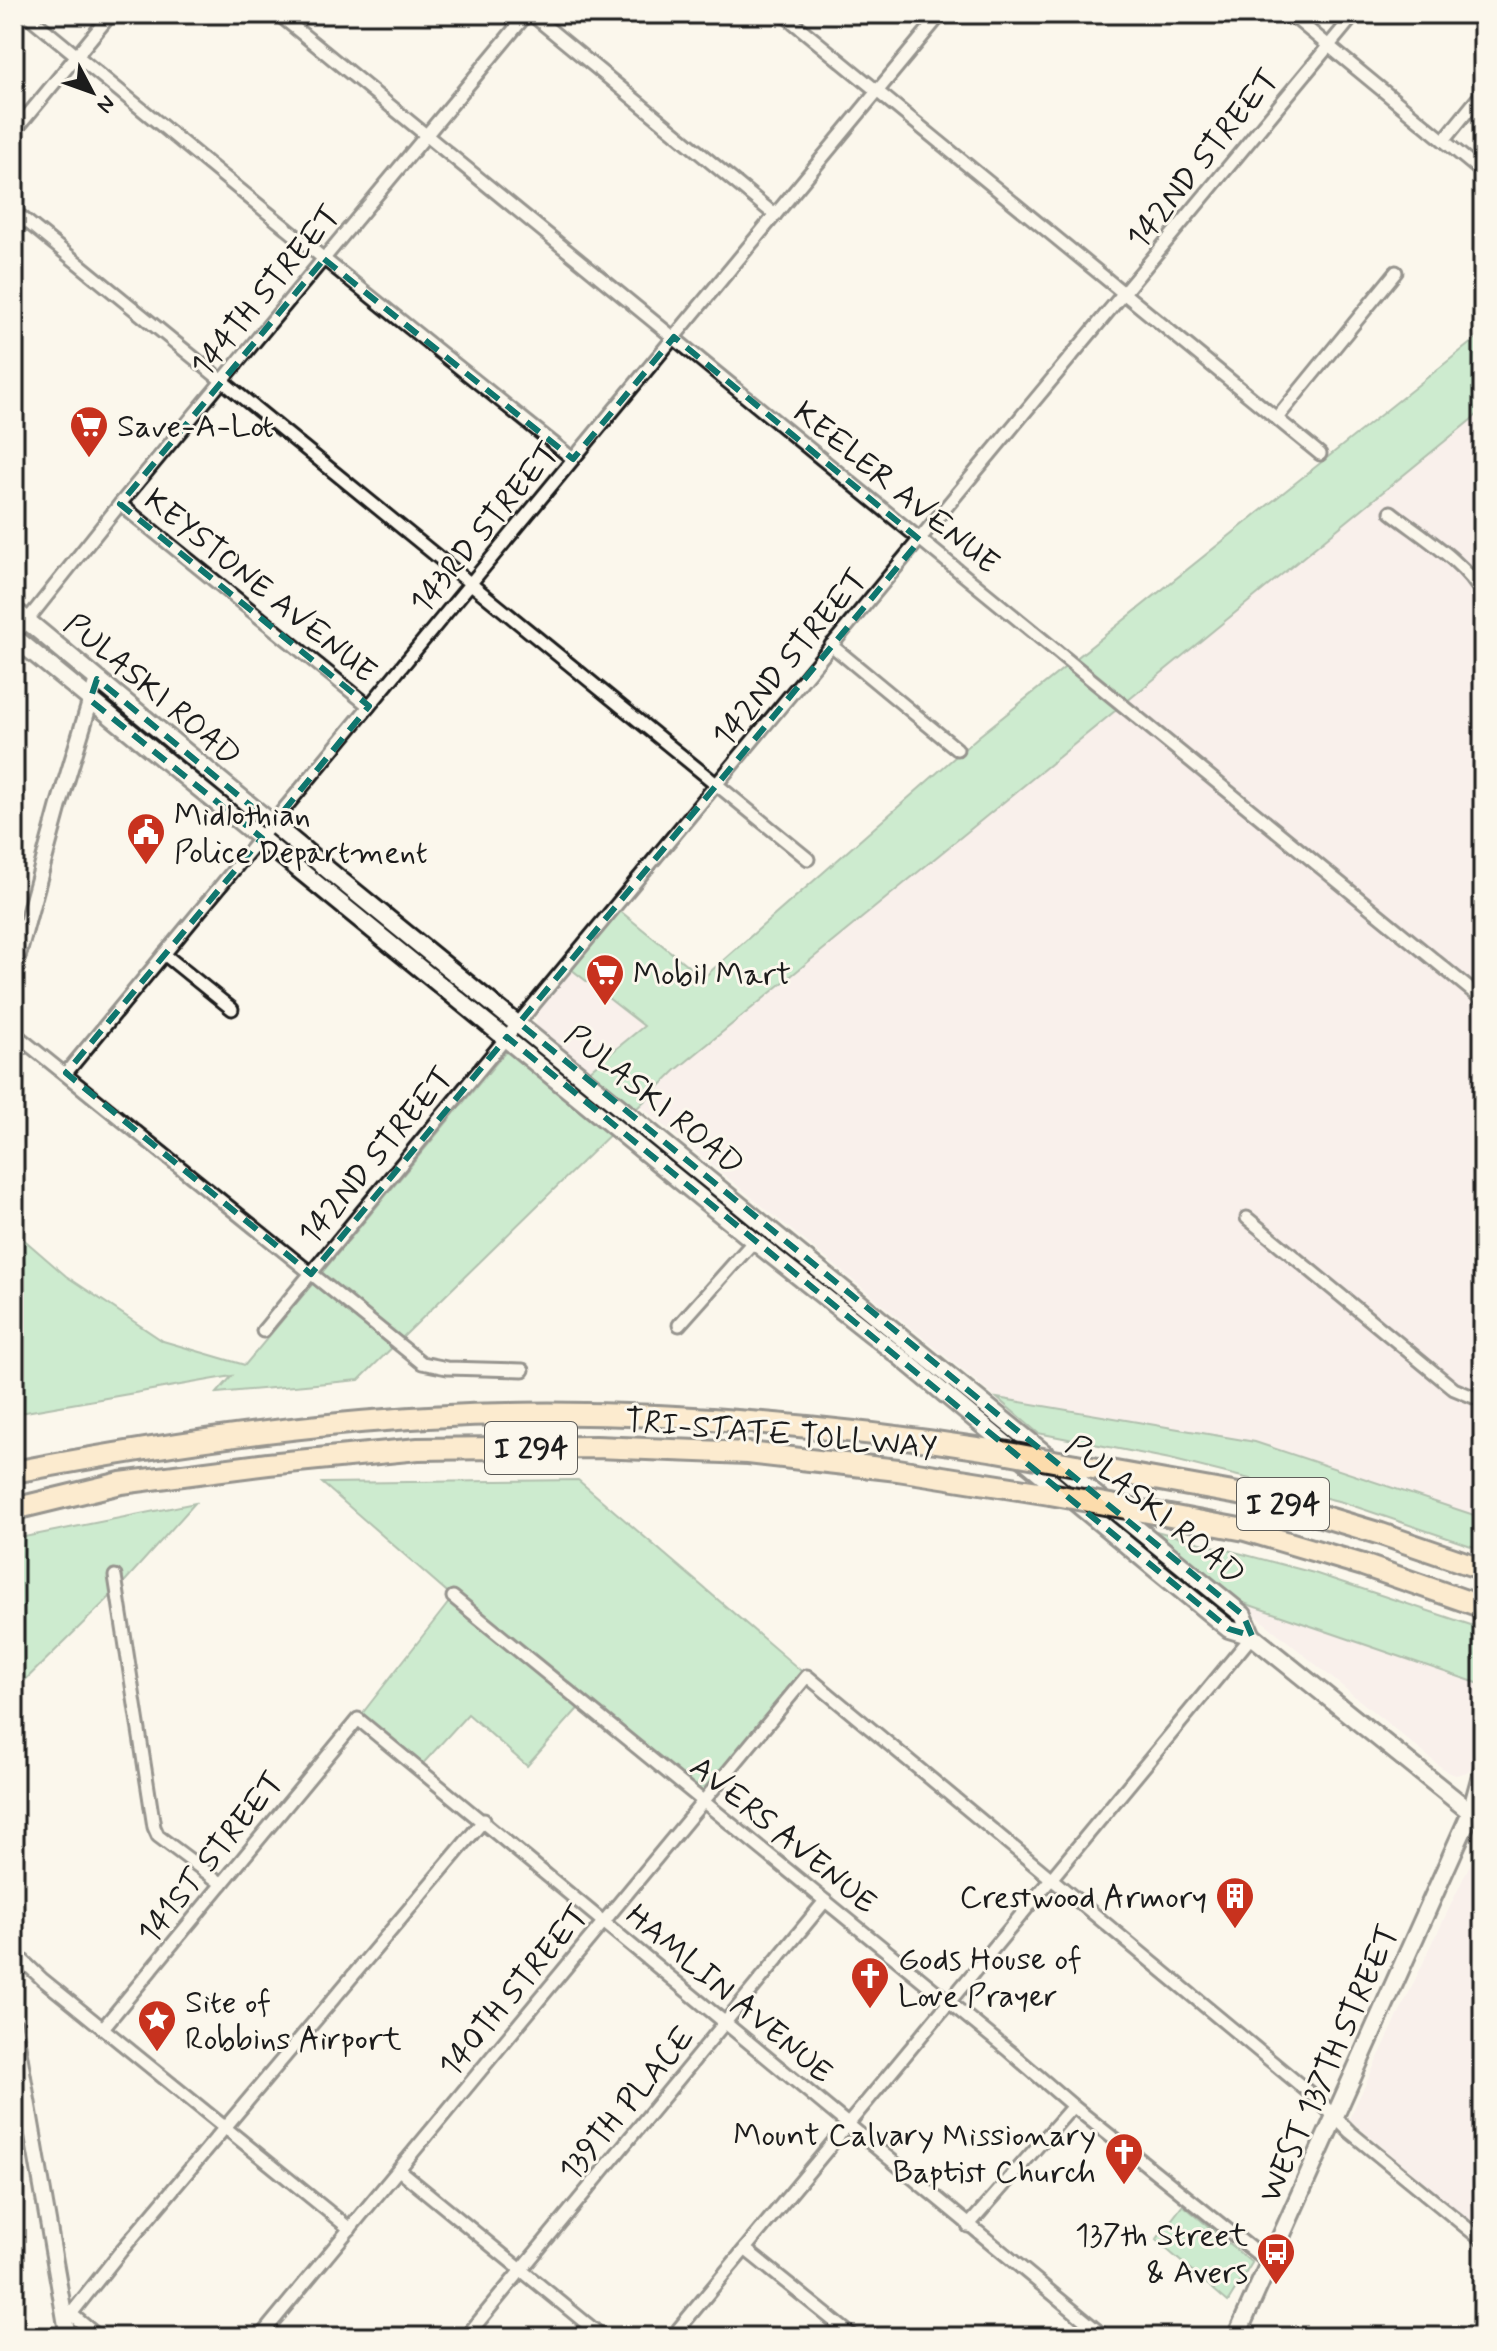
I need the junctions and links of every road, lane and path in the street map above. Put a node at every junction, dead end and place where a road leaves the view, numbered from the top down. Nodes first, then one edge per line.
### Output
1 (26, 14) edge
2 (111, 14) edge
3 (278, 14) edge
4 (529, 14) edge
5 (783, 14) edge
6 (941, 14) edge
7 (1290, 14) edge
8 (1355, 14) edge
9 (1328, 45) junction
10 (77, 56) junction
11 (877, 91) junction
12 (1483, 92) edge
13 (14, 132) edge
14 (428, 135) junction
15 (1444, 140) junction
16 (1483, 173) edge
17 (14, 211) edge
18 (775, 215) junction
19 (324, 259) junction
20 (1396, 272) dead end
21 (1125, 293) junction
22 (674, 337) junction
23 (223, 381) junction
24 (1277, 418) junction
25 (1320, 454) dead end
26 (573, 459) junction
27 (120, 504) junction
28 (1391, 512) dead end
29 (920, 540) junction
30 (471, 583) junction
31 (1483, 596) edge
32 (21, 616) edge
33 (14, 637) edge
34 (831, 645) junction
35 (97, 679) junction
36 (90, 700) junction
37 (369, 706) junction
38 (957, 749) dead end
39 (717, 785) junction
40 (273, 824) junction
41 (262, 838) junction
42 (808, 859) dead end
43 (164, 954) junction
44 (14, 970) edge
45 (1483, 1000) edge
46 (232, 1009) dead end
47 (519, 1023) junction
48 (14, 1033) edge
49 (507, 1037) junction
50 (66, 1073) junction
51 (1247, 1218) dead end
52 (754, 1241) junction
53 (311, 1274) junction
54 (679, 1325) dead end
55 (263, 1331) dead end
56 (523, 1370) dead end
57 (1483, 1401) edge
58 (14, 1472) edge
59 (14, 1509) edge
60 (1483, 1569) edge
61 (115, 1576) dead end
62 (453, 1597) dead end
63 (1483, 1607) edge
64 (1252, 1636) junction
65 (358, 1719) joint
66 (1483, 1768) edge
67 (1483, 1794) edge
68 (704, 1802) junction
69 (1477, 1817) edge
70 (484, 1820) junction
71 (1051, 1879) junction
72 (222, 1884) junction
73 (825, 1901) junction
74 (603, 1921) junction
75 (14, 1952) edge
76 (949, 2002) junction
77 (726, 2024) junction
78 (14, 2025) edge
79 (103, 2028) junction
80 (20, 2104) edge
81 (1073, 2106) junction
82 (1334, 2116) junction
83 (847, 2126) junction
84 (224, 2127) junction
85 (399, 2170) junction
86 (968, 2226) junction
87 (350, 2229) junction
88 (1483, 2241) edge
89 (745, 2249) junction
90 (1269, 2263) junction
91 (521, 2270) junction
92 (67, 2310) junction
93 (68, 2337) edge
94 (99, 2337) edge
95 (260, 2337) edge
96 (466, 2337) edge
97 (603, 2337) edge
98 (672, 2337) edge
99 (854, 2337) edge
100 (1105, 2337) edge
101 (1236, 2337) edge

1 - 10 street
2 - 10 street
3 - 14 street, KEELER AVENUE
4 - 14 street, 144TH STREET
4 - 18 street
5 - 11 street
6 - 11 street, 143RD STREET
7 - 9 street
8 - 9 street, 142ND STREET
9 - 15 street
9 - 21 street, 142ND STREET
10 - 13 street
10 - 19 street
11 - 18 street, 143RD STREET
11 - 21 street
12 - 15 street
14 - 19 street, 144TH STREET
14 - 22 street, KEELER AVENUE
15 - 16 street
17 - 23 street
18 - 22 street, 143RD STREET
19 - 23 street, 144TH STREET
19 - 26 street
20 - 24 street
21 - 24 street
21 - 29 street, 142ND STREET
22 - 26 street, 143RD STREET
22 - 29 street, KEELER AVENUE
23 - 27 street, 144TH STREET
23 - 30 street
24 - 25 street
26 - 30 street, 143RD STREET
27 - 32 street, 144TH STREET
27 - 37 street, KEYSTONE AVENUE
28 - 31 street
29 - 34 street, 142ND STREET
29 - 45 street, KEELER AVENUE
30 - 37 street, 143RD STREET
30 - 39 street
32 - 33 street, 144TH STREET
32 - 35 main road, PULASKI ROAD
33 - 36 main road, PULASKI ROAD
34 - 38 street
34 - 39 street, 142ND STREET
35 - 36 street
35 - 40 main road, PULASKI ROAD
36 - 41 main road, PULASKI ROAD
36 - 44 street
37 - 40 street, 143RD STREET
39 - 42 street
39 - 47 street, 142ND STREET
40 - 41 street, 143RD STREET
40 - 47 main road, PULASKI ROAD
41 - 43 street, 143RD STREET
41 - 49 main road, PULASKI ROAD
43 - 46 street
43 - 50 street, 143RD STREET
47 - 49 street, 142ND STREET
47 - 64 main road, PULASKI ROAD
48 - 50 street
49 - 52 main road, PULASKI ROAD
49 - 53 street, 142ND STREET
50 - 53 street
51 - 57 street
52 - 54 street
52 - 64 main road, PULASKI ROAD
53 - 55 street, 142ND STREET
53 - 56 street
58 - 60 highway, TRI-STATE TOLLWAY / I 294, bridge
59 - 63 highway, TRI-STATE TOLLWAY / I 294, bridge
61 - 72 street
62 - 68 street, AVERS AVENUE
64 - 69 main road, PULASKI ROAD
64 - 71 street
65 - 70 street, HAMLIN AVENUE
65 - 72 street, 141ST STREET
66 - 69 main road
67 - 69 main road
68 - 71 street, 140TH STREET
68 - 73 street, AVERS AVENUE
68 - 74 street, 140TH STREET
69 - 82 main road, WEST 137TH STREET
70 - 74 street, HAMLIN AVENUE
70 - 84 street
71 - 76 street
71 - 82 street
72 - 79 street, 141ST STREET
73 - 76 street, AVERS AVENUE
73 - 77 street, 139TH PLACE
74 - 77 street, HAMLIN AVENUE
74 - 85 street, 140TH STREET
75 - 79 street
76 - 81 street, AVERS AVENUE
76 - 83 street
77 - 83 street, HAMLIN AVENUE
77 - 91 street, 139TH PLACE
78 - 80 street
79 - 84 street
80 - 92 street
81 - 86 street
81 - 90 street, AVERS AVENUE
82 - 88 street
82 - 90 main road, WEST 137TH STREET
83 - 86 street, HAMLIN AVENUE
83 - 89 street
84 - 87 street
84 - 92 street
85 - 87 street, 140TH STREET
85 - 91 street
86 - 100 street, HAMLIN AVENUE
87 - 95 street, 140TH STREET
89 - 98 street
89 - 99 street
90 - 101 main road, WEST 137TH STREET
91 - 96 street, 139TH PLACE
91 - 97 street
92 - 93 street
92 - 94 street

